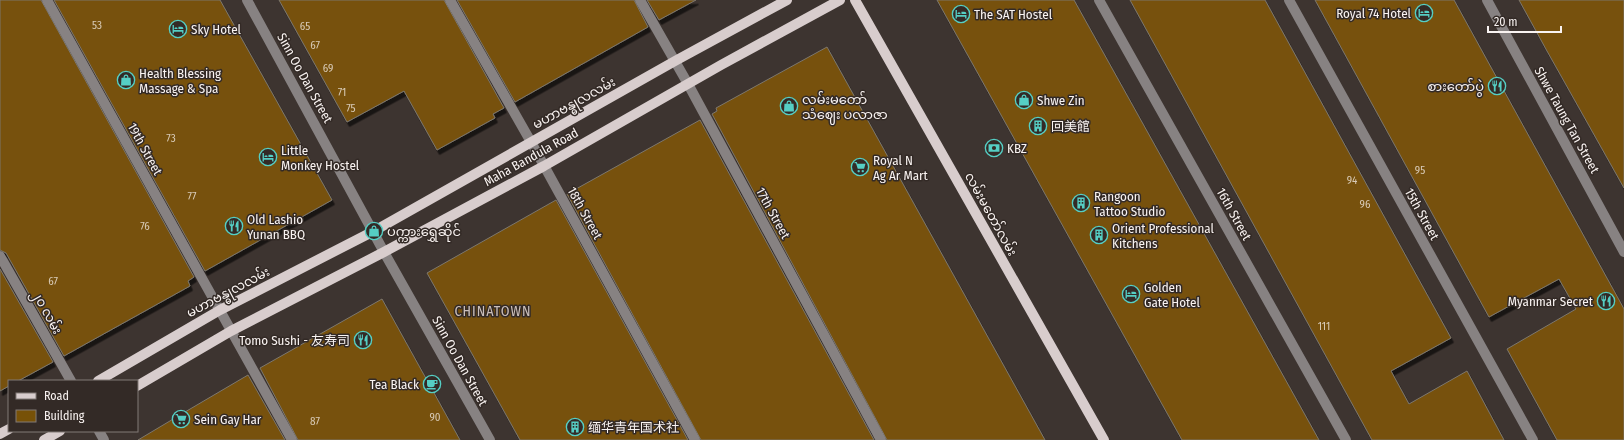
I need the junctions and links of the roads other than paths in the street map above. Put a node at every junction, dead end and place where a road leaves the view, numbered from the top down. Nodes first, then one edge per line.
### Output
1 (47, 0) edge
2 (247, 0) edge
3 (450, 0) edge
4 (640, 0) edge
5 (788, 0) edge
6 (840, 0) edge
7 (855, 0) edge
8 (1099, 0) edge
9 (1289, 0) edge
10 (1487, 0) edge
11 (675, 61) junction
12 (688, 84) junction
13 (531, 142) junction
14 (544, 166) junction
15 (374, 231) junction
16 (384, 252) junction
17 (1624, 252) edge
18 (0, 256) edge
19 (220, 310) junction
20 (231, 330) junction
21 (70, 380) edge
22 (100, 380) edge
23 (138, 385) edge
24 (58, 432) edge
25 (44, 440) edge
26 (292, 440) edge
27 (490, 440) edge
28 (695, 440) edge
29 (881, 440) edge
30 (1104, 440) edge
31 (1346, 440) edge
32 (1532, 440) edge

1 - 19 street, 19th Street
2 - 15 street, Sinn Oo Dan Street
3 - 13 street, 18th Street
4 - 11 street, 17th Street
5 - 11 main road, မဟာဗန္ဓုလလမ်း
6 - 12 main road, Maha Bandula Road
7 - 30 main road, လမ်းမတော်လမ်း
8 - 31 street, 16th Street
9 - 32 street, 15th Street
10 - 17 street, Shwe Taung Tan Street
11 - 12 street, 17th Street
11 - 13 main road, မဟာဗန္ဓုလလမ်း
12 - 14 main road, Maha Bandula Road
12 - 29 street, 17th Street
13 - 14 street, 18th Street
13 - 15 main road, မဟာဗန္ဓုလလမ်း
14 - 16 main road, Maha Bandula Road
14 - 28 street, 18th Street
15 - 16 street
15 - 19 main road, မဟာဗန္ဓုလလမ်း
16 - 20 main road, Maha Bandula Road
16 - 27 street, Sinn Oo Dan Street
18 - 21 street, ၂၀ လမ်း
19 - 20 street, 19th Street
19 - 22 main road, မဟာဗန္ဓုလလမ်း
20 - 23 main road
20 - 26 street
24 - 25 main road

